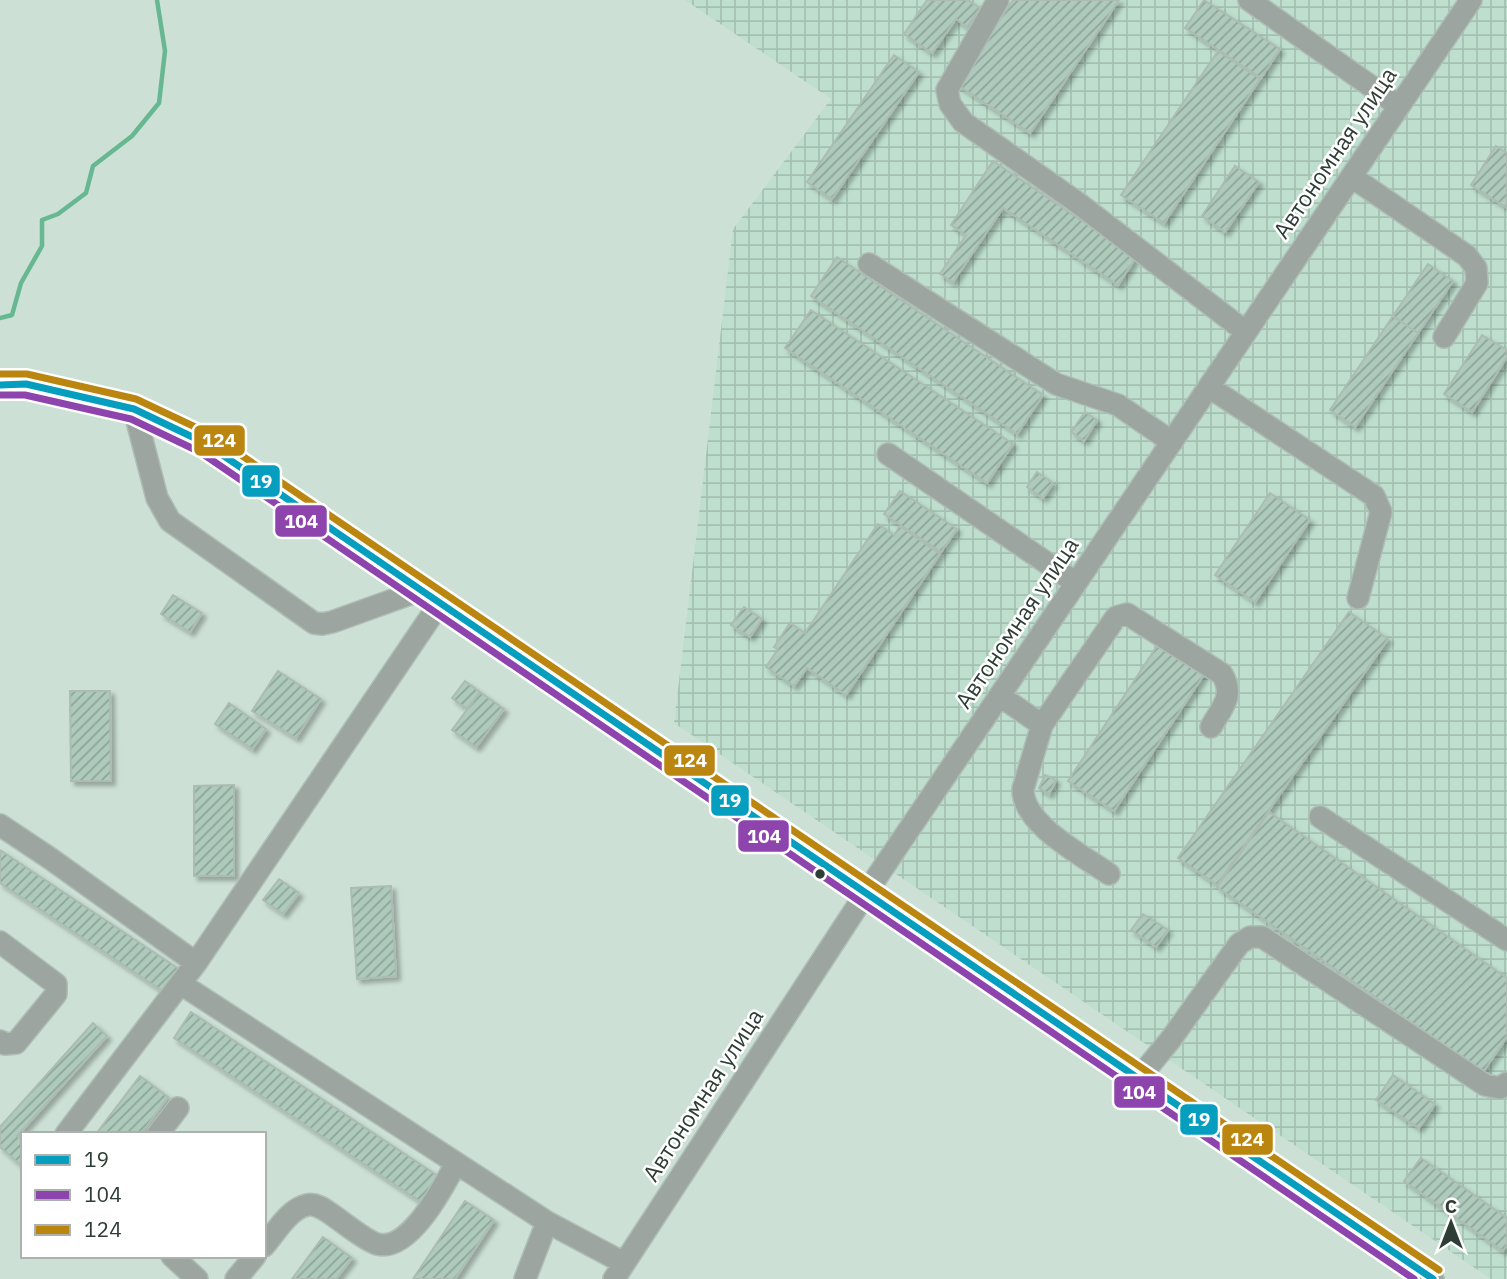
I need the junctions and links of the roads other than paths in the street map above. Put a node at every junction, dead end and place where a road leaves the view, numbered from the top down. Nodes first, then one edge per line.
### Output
1 (998, 0) edge
2 (1249, 0) edge
3 (1471, 0) edge
4 (1399, 106) junction
5 (1352, 177) junction
6 (869, 264) dead end
7 (1246, 332) junction
8 (1444, 337) dead end
9 (0, 385) edge
10 (1209, 387) junction
11 (134, 410) junction
12 (1172, 442) junction
13 (888, 454) dead end
14 (1076, 583) junction
15 (421, 590) junction
16 (1358, 598) dead end
17 (440, 603) junction
18 (1000, 696) junction
19 (1042, 725) junction
20 (1211, 727) dead end
21 (1320, 817) dead end
22 (0, 825) edge
23 (1109, 874) dead end
24 (866, 893) junction
25 (1507, 940) edge
26 (0, 942) edge
27 (196, 963) junction
28 (181, 984) junction
29 (0, 1041) edge
30 (1138, 1079) junction
31 (1507, 1083) edge
32 (178, 1108) dead end
33 (68, 1132) edge
34 (160, 1132) edge
35 (456, 1163) junction
36 (547, 1222) junction
37 (266, 1244) edge
38 (174, 1258) edge
39 (253, 1258) edge
40 (621, 1274) edge
41 (197, 1279) edge
42 (236, 1279) edge
43 (525, 1279) edge
44 (1433, 1279) edge

1 - 7 street
2 - 4 street
3 - 4 street, Автономная улица
4 - 5 street, Автономная улица
5 - 7 street, Автономная улица
5 - 8 street
6 - 12 street
7 - 10 street, Автономная улица
9 - 11 street
10 - 12 street, Автономная улица
10 - 16 street
11 - 15 street
11 - 15 street
12 - 14 street, Автономная улица
13 - 14 street
14 - 18 street, Автономная улица
15 - 17 street
17 - 24 street
17 - 27 street
18 - 19 street
18 - 24 street, Автономная улица
19 - 20 street
19 - 23 street
21 - 25 street
22 - 27 street
24 - 30 street
24 - 40 street, Автономная улица
26 - 29 street
27 - 28 street
28 - 33 street
28 - 35 street
30 - 31 street
30 - 44 street
32 - 34 street
35 - 36 street
35 - 37 street
36 - 40 street
36 - 43 street
38 - 41 street
39 - 42 street

